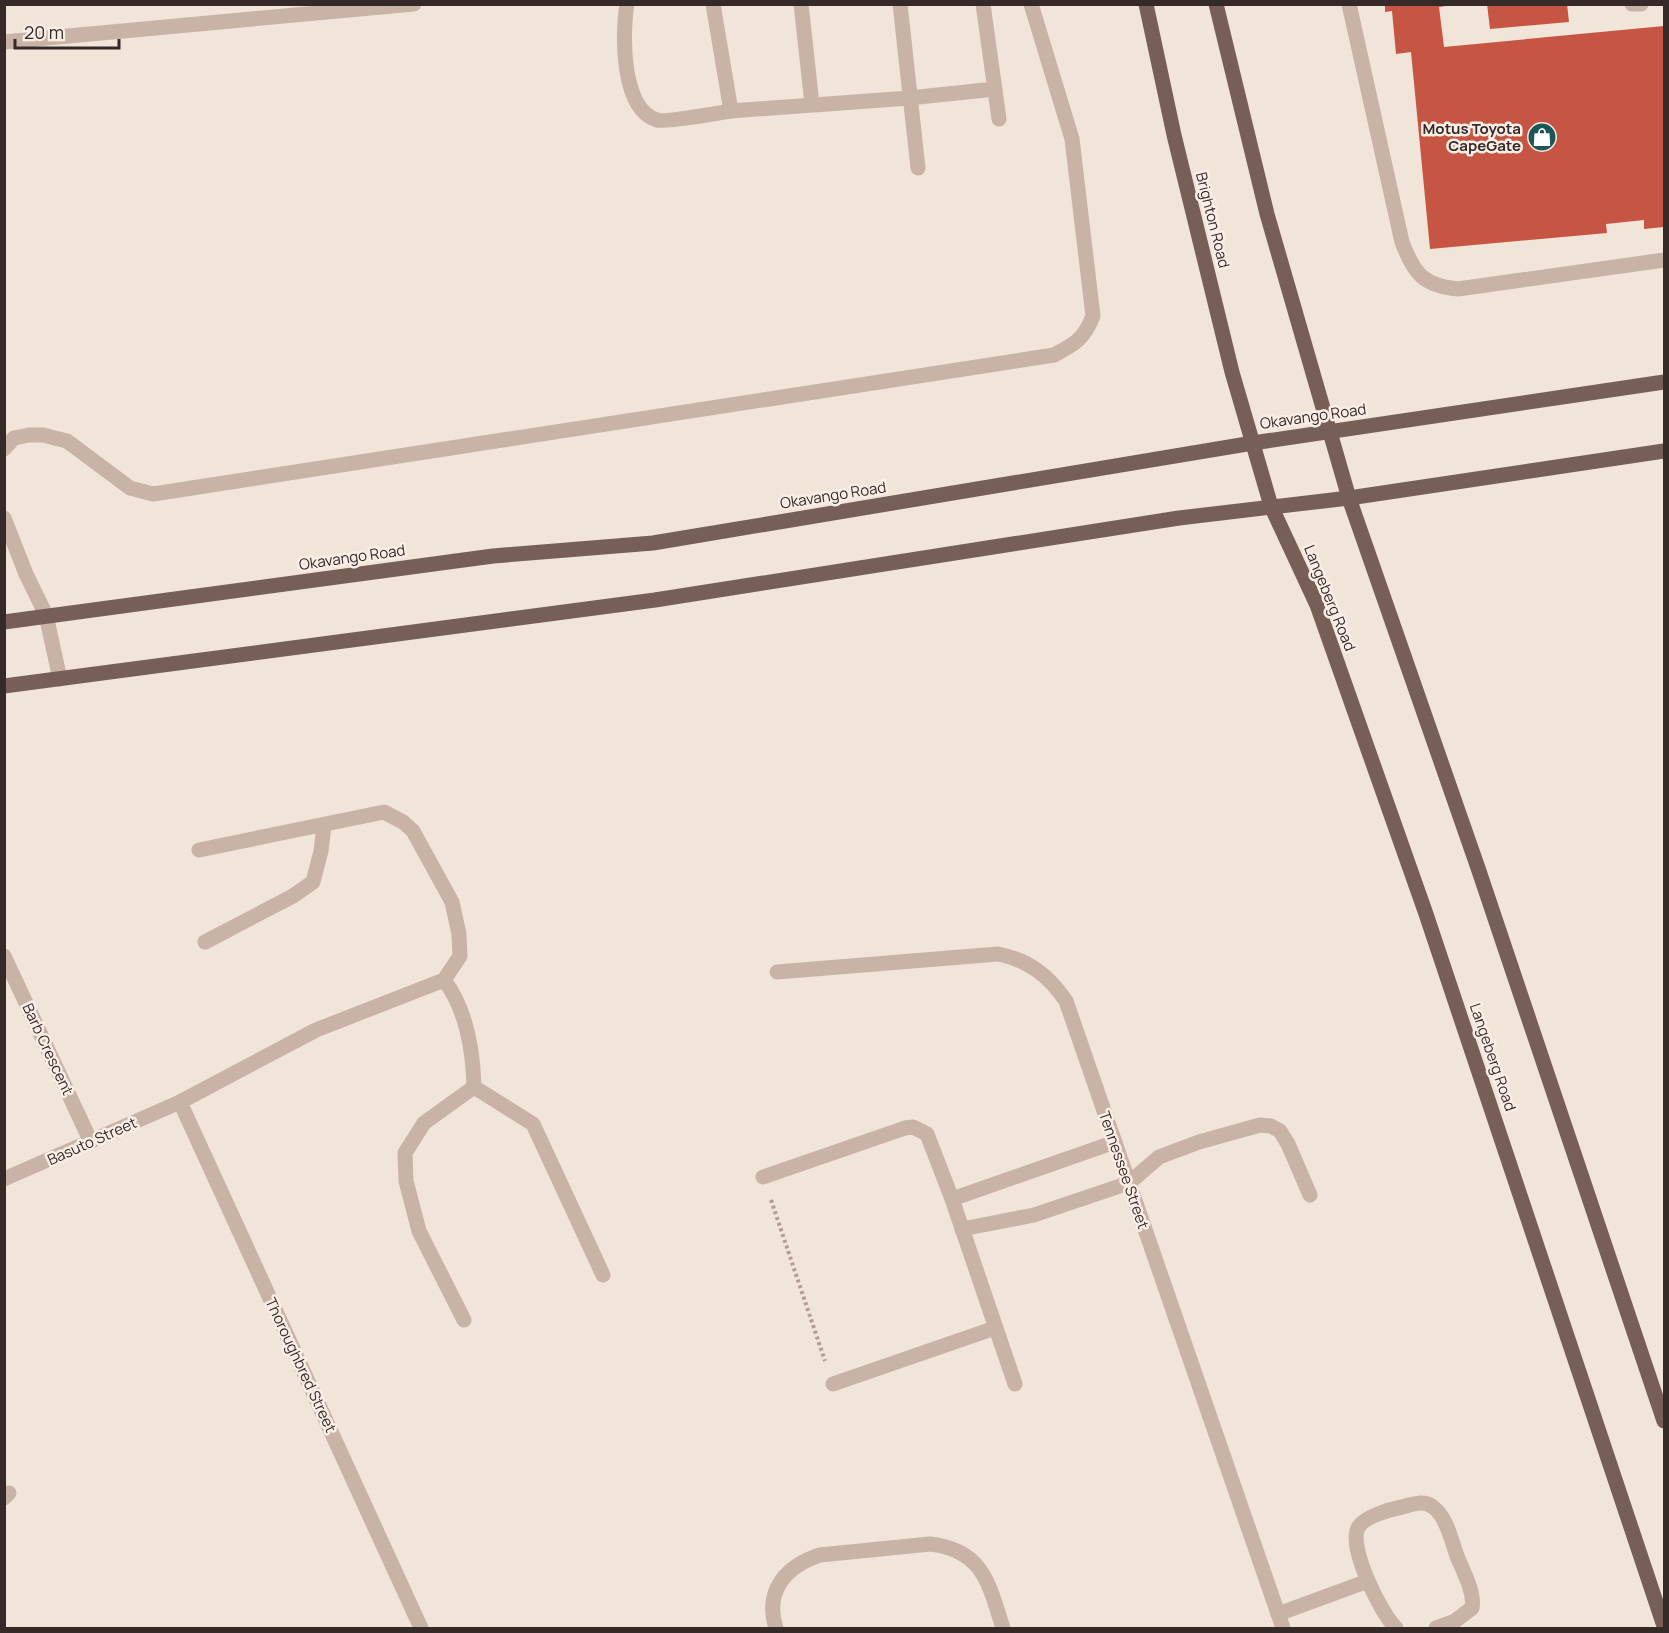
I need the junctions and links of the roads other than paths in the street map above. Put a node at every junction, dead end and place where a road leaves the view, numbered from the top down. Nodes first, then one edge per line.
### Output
1 (414, 4) edge
2 (627, 4) edge
3 (712, 4) edge
4 (801, 4) edge
5 (900, 4) edge
6 (983, 4) edge
7 (1031, 4) edge
8 (1146, 4) edge
9 (1216, 4) edge
10 (1349, 4) edge
11 (1632, 4) edge
12 (1641, 4) edge
13 (4, 42) edge
14 (995, 89) junction
15 (909, 98) junction
16 (812, 104) junction
17 (731, 111) junction
18 (999, 119) dead end
19 (918, 168) dead end
20 (1665, 260) edge
21 (1665, 382) edge
22 (1331, 433) junction
23 (1253, 443) junction
24 (4, 449) edge
25 (1665, 451) edge
26 (1349, 498) junction
27 (1271, 506) junction
28 (4, 518) edge
29 (46, 615) junction
30 (4, 622) edge
31 (60, 679) junction
32 (4, 686) edge
33 (324, 825) junction
34 (199, 850) dead end
35 (204, 942) dead end
36 (4, 956) edge
37 (777, 972) dead end
38 (444, 980) junction
39 (474, 1087) junction
40 (180, 1102) junction
41 (91, 1142) junction
42 (1115, 1142) junction
43 (763, 1177) road end
44 (4, 1179) edge
45 (1129, 1183) junction
46 (1310, 1195) dead end
47 (952, 1199) junction
48 (962, 1229) junction
49 (603, 1275) dead end
50 (464, 1320) dead end
51 (995, 1328) junction
52 (833, 1384) road end
53 (1015, 1384) dead end
54 (1665, 1421) edge
55 (1368, 1581) junction
56 (1278, 1614) junction
57 (1665, 1626) edge
58 (422, 1629) edge
59 (776, 1629) edge
60 (1003, 1629) edge
61 (1283, 1629) edge
62 (1396, 1629) edge
63 (1436, 1629) edge

1 - 13 street
2 - 17 street
3 - 17 street
4 - 16 street
5 - 15 street
6 - 14 street
7 - 24 street
8 - 23 main road, Brighton Road
9 - 22 main road
10 - 20 street
11 - 12 street
14 - 15 street
14 - 18 street
15 - 16 street
15 - 19 street
16 - 17 street
21 - 22 main road, Okavango Road
22 - 23 main road, Okavango Road
22 - 26 main road
23 - 27 main road, Brighton Road
23 - 29 main road, Okavango Road
25 - 26 main road
26 - 27 main road
26 - 54 main road
27 - 31 main road
27 - 57 main road, Langeberg Road
28 - 29 street
29 - 30 main road, Okavango Road
29 - 31 street
31 - 32 main road
33 - 34 street
33 - 35 street
33 - 38 street
36 - 41 street, Barb Crescent
37 - 42 street, Tennessee Street
38 - 39 street
38 - 40 street, Basuto Street
39 - 49 street
39 - 50 street
40 - 41 street, Basuto Street
40 - 58 street, Thoroughbred Street
41 - 44 street, Basuto Street
42 - 45 street, Tennessee Street
42 - 47 street
43 - 47 street
45 - 46 street
45 - 48 street
45 - 56 street, Tennessee Street
47 - 48 street
48 - 51 street
51 - 52 street
51 - 53 street
55 - 56 street
55 - 62 street
55 - 63 street
56 - 61 street, Tennessee Street
59 - 60 street

